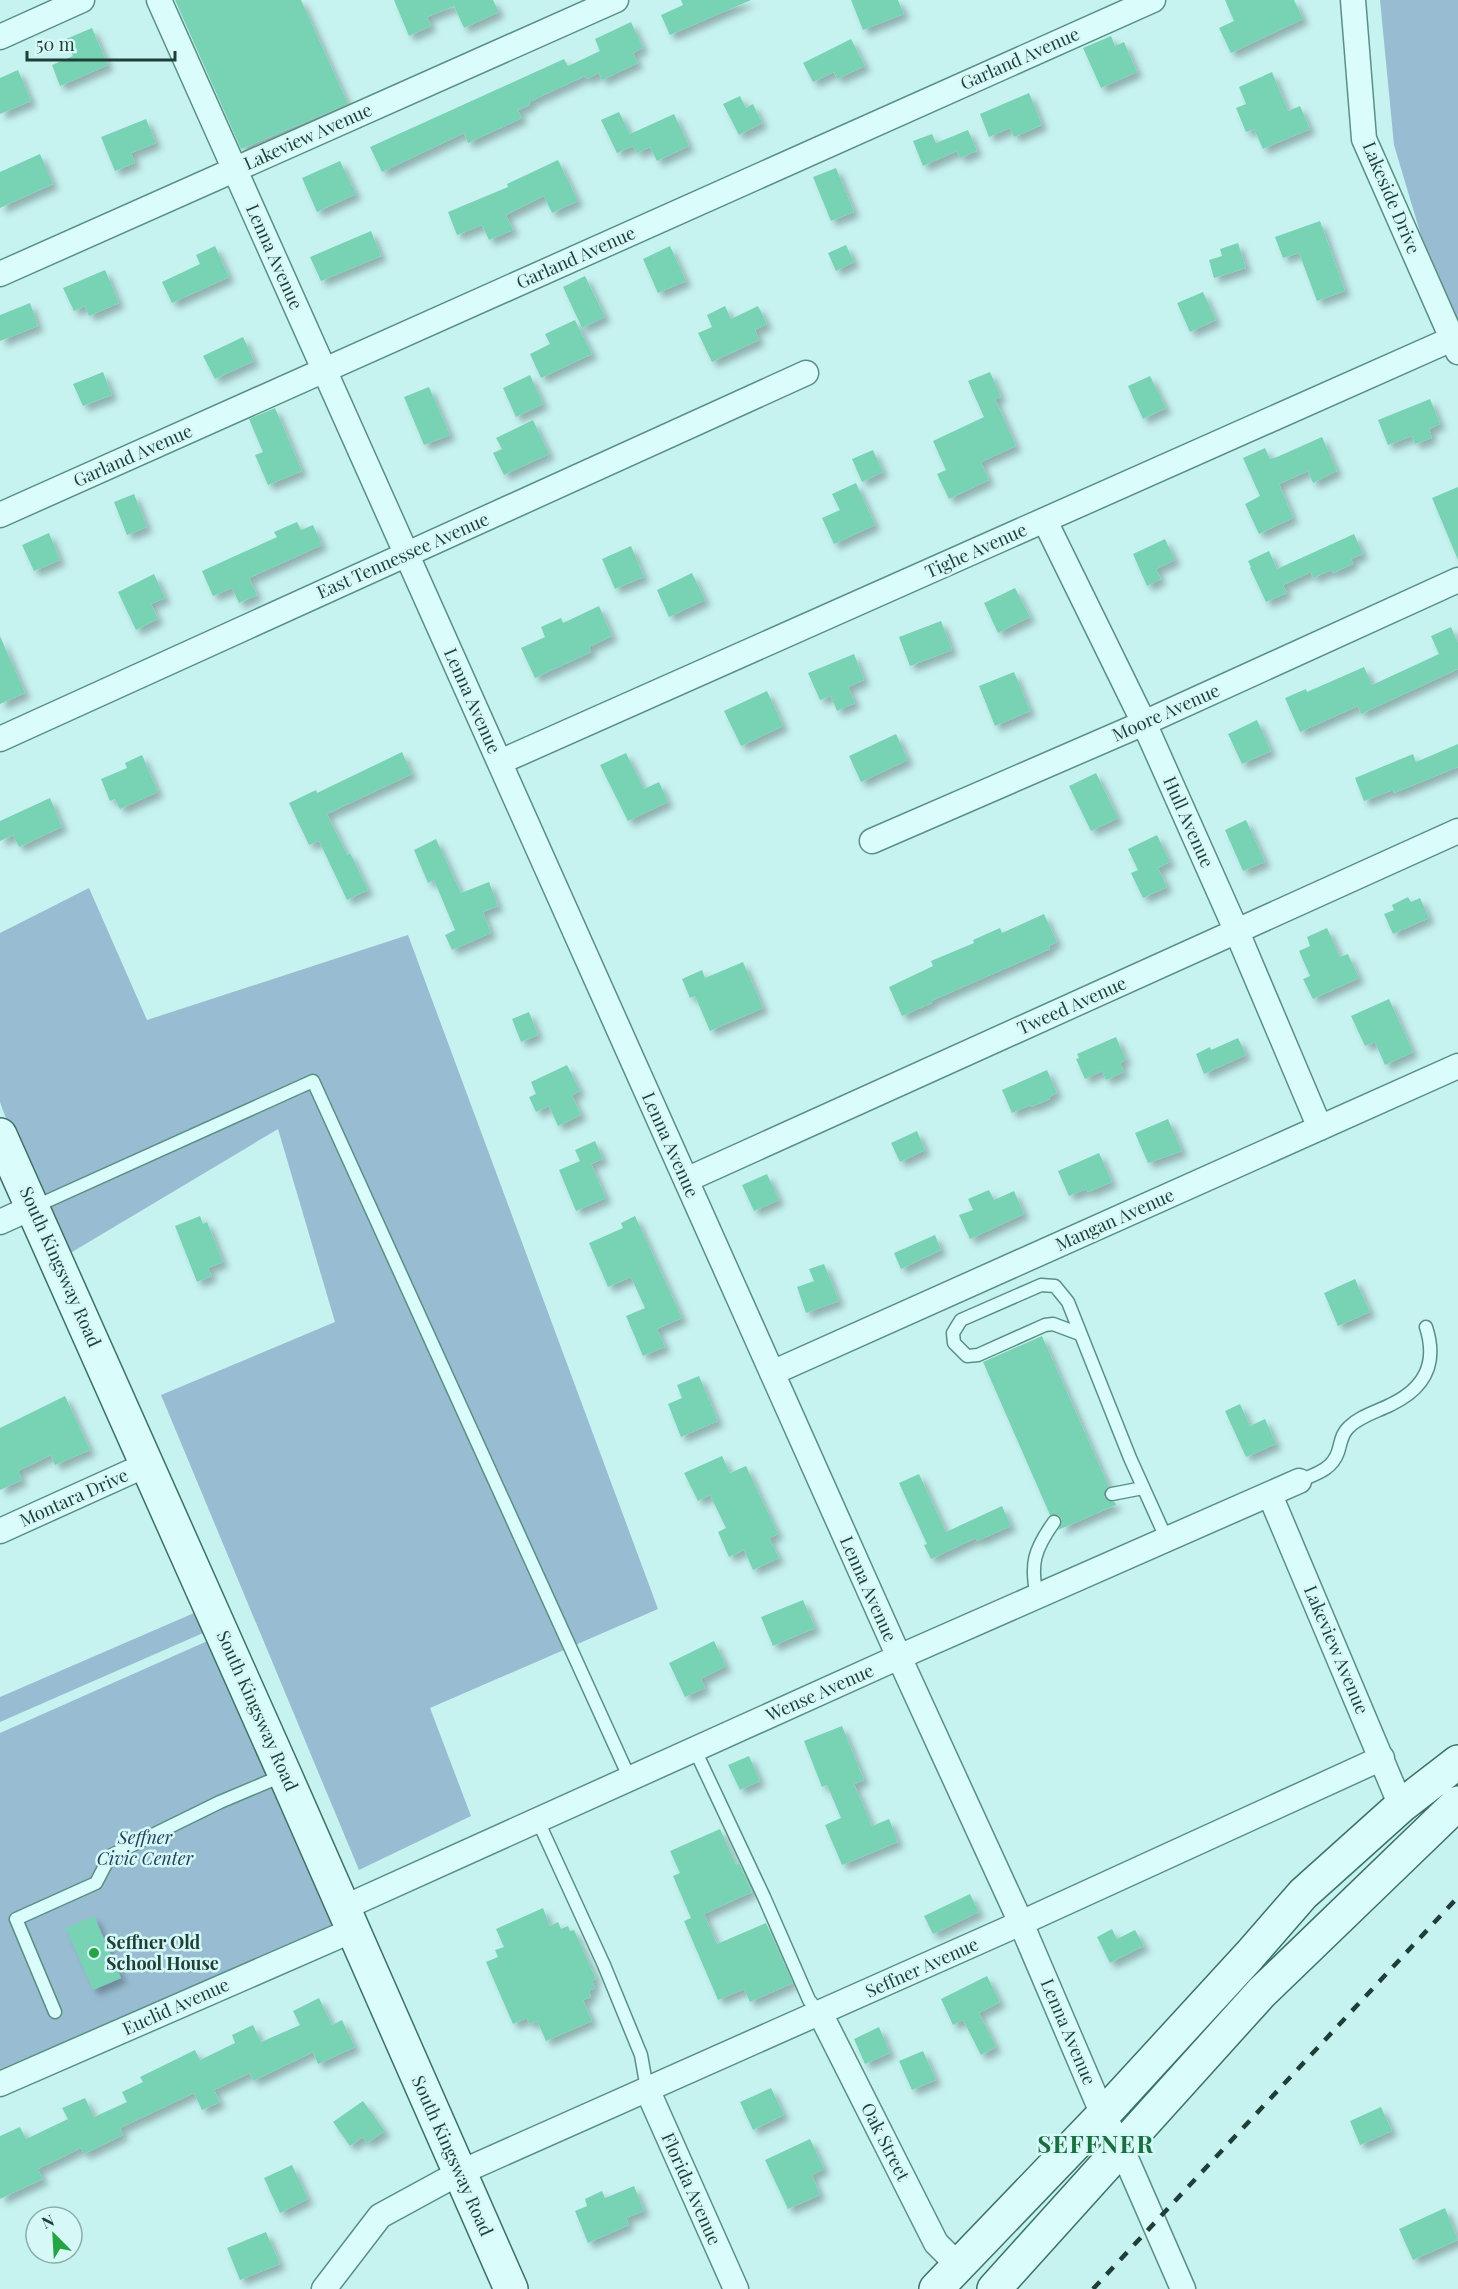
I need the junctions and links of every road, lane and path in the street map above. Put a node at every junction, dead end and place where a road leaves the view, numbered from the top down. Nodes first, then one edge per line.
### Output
1 (82, 0) edge
2 (159, 0) edge
3 (616, 0) edge
4 (1153, 0) edge
5 (1353, 0) edge
6 (0, 38) edge
7 (235, 170) junction
8 (0, 274) edge
9 (1455, 345) edge
10 (324, 370) junction
11 (806, 374) dead end
12 (0, 515) edge
13 (1045, 521) junction
14 (407, 554) junction
15 (1458, 580) edge
16 (1144, 723) junction
17 (0, 739) edge
18 (500, 762) junction
19 (1458, 831) edge
20 (872, 841) dead end
21 (1237, 932) junction
22 (1458, 1066) edge
23 (1320, 1128) junction
24 (0, 1135) edge
25 (686, 1180) junction
26 (33, 1207) junction
27 (0, 1222) edge
28 (1426, 1327) dead end
29 (1080, 1334) junction
30 (772, 1372) junction
31 (148, 1464) junction
32 (1299, 1481) joint
33 (1143, 1488) junction
34 (1112, 1494) dead end
35 (1270, 1495) junction
36 (1054, 1522) dead end
37 (0, 1531) edge
38 (1167, 1540) junction
39 (1037, 1597) junction
40 (899, 1657) junction
41 (694, 1750) junction
42 (1382, 1758) junction
43 (1458, 1762) edge
44 (285, 1775) junction
45 (630, 1779) junction
46 (1458, 1803) edge
47 (1401, 1806) junction
48 (538, 1821) junction
49 (348, 1919) junction
50 (1021, 1923) junction
51 (55, 2012) dead end
52 (820, 2013) junction
53 (0, 2084) edge
54 (646, 2089) junction
55 (1103, 2115) junction
56 (1121, 2148) junction
57 (459, 2173) junction
58 (958, 2265) junction
59 (324, 2289) edge
60 (511, 2289) edge
61 (736, 2289) edge
62 (936, 2289) edge
63 (994, 2289) edge
64 (1183, 2289) edge

1 - 6 street
2 - 7 street, Lenna Avenue
3 - 7 street, Lakeview Avenue
4 - 10 street, Garland Avenue
5 - 9 street, Lakeside Drive
7 - 8 street, Lakeview Avenue
7 - 10 street, Lenna Avenue
9 - 13 street, Tighe Avenue
10 - 12 street, Garland Avenue
10 - 14 street, Lenna Avenue
11 - 14 street, East Tennessee Avenue
13 - 16 street, Hull Avenue
13 - 18 street, Tighe Avenue
14 - 17 street, East Tennessee Avenue
14 - 18 street, Lenna Avenue
15 - 16 street, Moore Avenue
16 - 20 street, Moore Avenue
16 - 21 street, Hull Avenue
18 - 25 street, Lenna Avenue
19 - 21 street, Tweed Avenue
21 - 23 street, Hull Avenue
21 - 25 street, Tweed Avenue
22 - 23 street, Mangan Avenue
23 - 30 street, Mangan Avenue
24 - 26 main road, South Kingsway Road
25 - 30 street, Lenna Avenue
26 - 27 street
26 - 31 main road, South Kingsway Road
26 - 45 lane
28 - 32 lane
29 - 29 lane
29 - 33 lane
30 - 40 street, Lenna Avenue
31 - 37 street, Montara Drive
31 - 44 main road, South Kingsway Road
32 - 35 street, Wense Avenue
33 - 34 lane
33 - 38 lane
35 - 38 street, Wense Avenue
35 - 42 street, Lakeview Avenue
36 - 39 lane
38 - 39 street, Wense Avenue
39 - 40 street, Wense Avenue
40 - 41 street, Wense Avenue
40 - 50 street, Lenna Avenue
41 - 45 street, Wense Avenue
41 - 52 lane
42 - 47 street, Lakeview Avenue
42 - 50 street, Seffner Avenue
43 - 47 main road
44 - 49 main road, South Kingsway Road
44 - 51 lane
45 - 48 street, Wense Avenue
46 - 56 main road
47 - 55 main road
48 - 49 street, Wense Avenue
48 - 54 lane
49 - 53 street, Euclid Avenue
49 - 57 main road, South Kingsway Road
50 - 52 street, Seffner Avenue
50 - 55 street, Lenna Avenue
52 - 54 street, Seffner Avenue
52 - 58 street, Oak Street
54 - 57 street, Seffner Avenue
54 - 61 street, Florida Avenue
55 - 56 street, Lenna Avenue
55 - 58 main road
56 - 63 main road
56 - 64 street, Lenna Avenue
57 - 59 street, Seffner Avenue
57 - 60 main road, South Kingsway Road
58 - 62 main road

